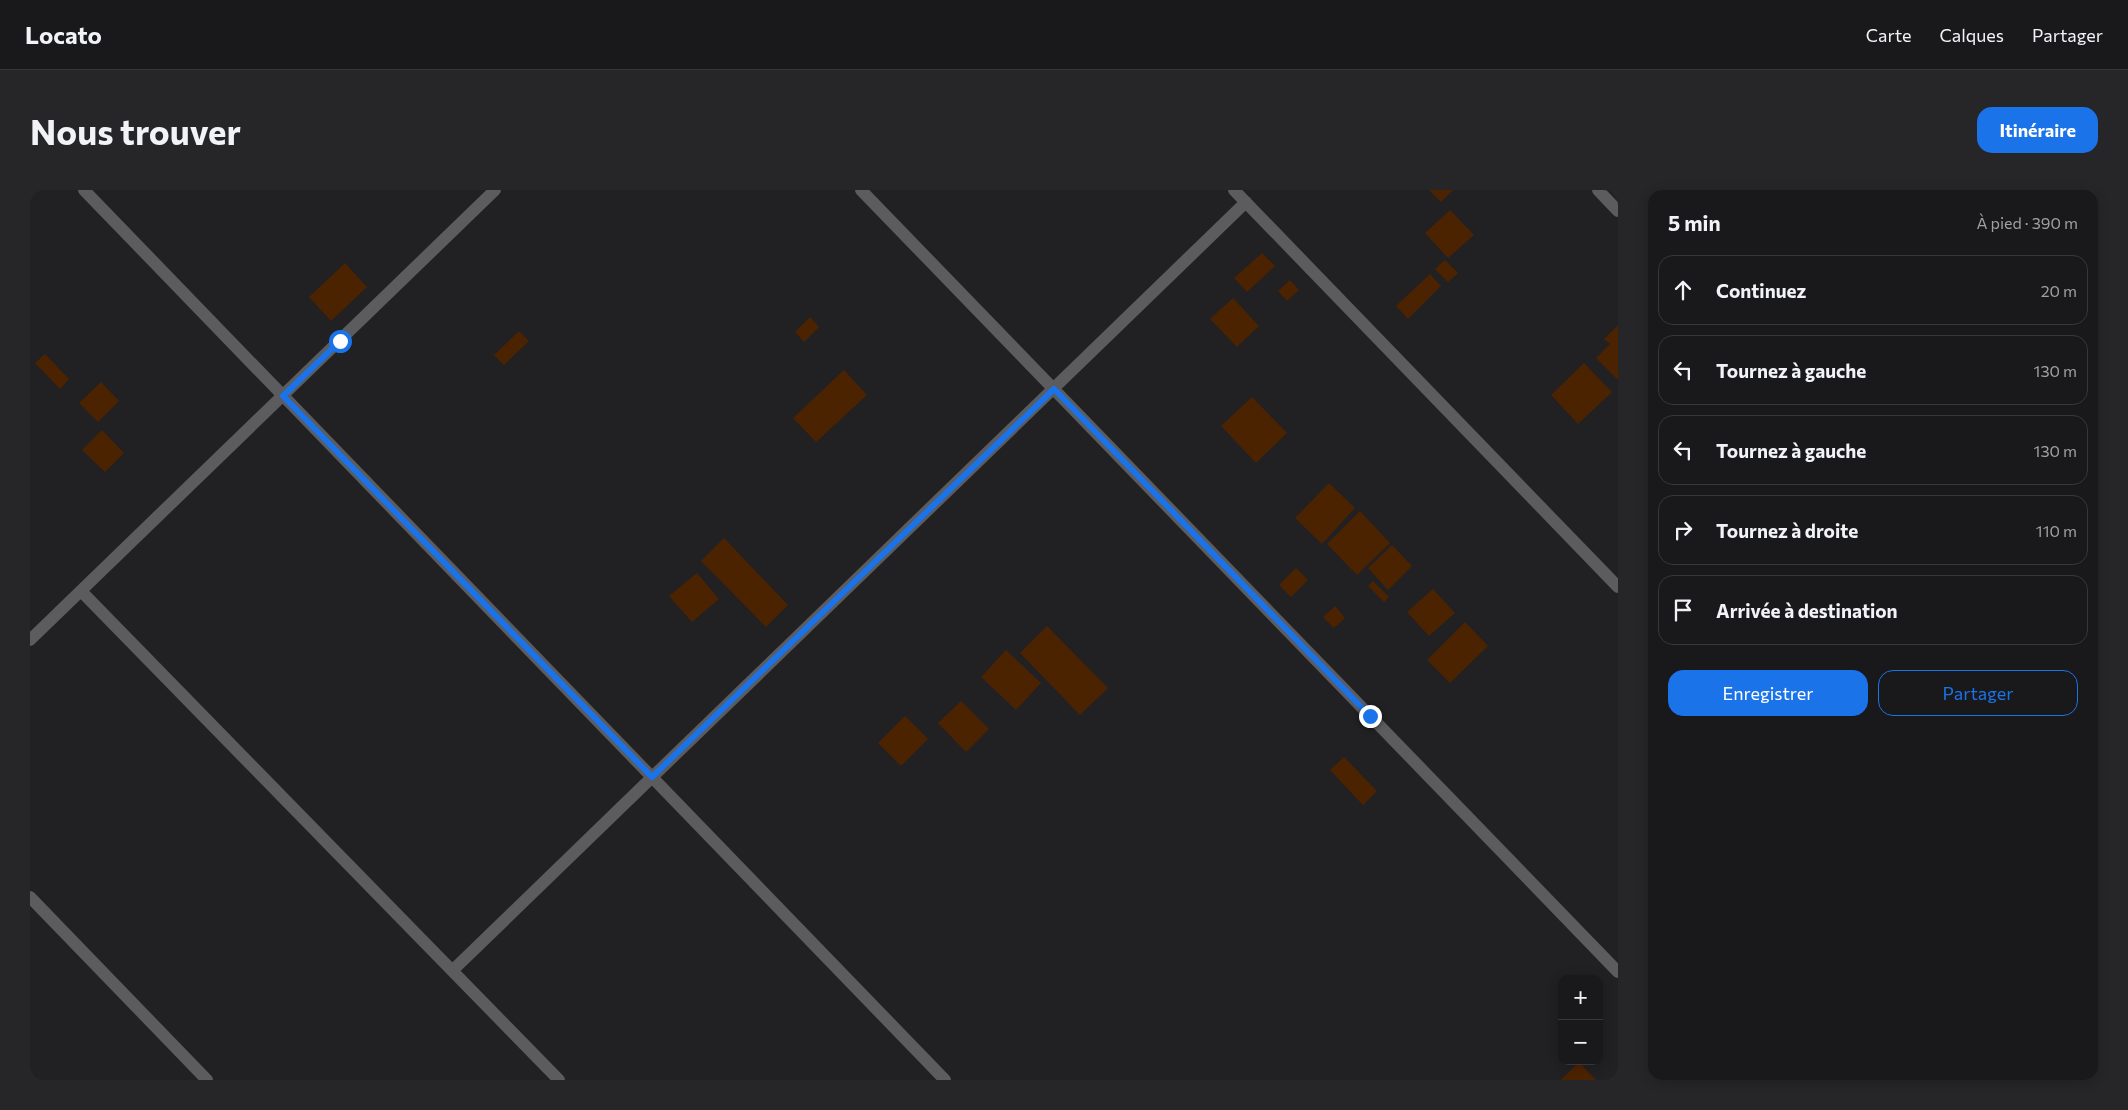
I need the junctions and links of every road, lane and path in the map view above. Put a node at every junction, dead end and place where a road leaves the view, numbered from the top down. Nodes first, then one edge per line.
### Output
1 (84, 190) edge
2 (496, 190) edge
3 (862, 190) edge
4 (1234, 190) edge
5 (1598, 190) edge
6 (1246, 202) junction
7 (1618, 211) edge
8 (1054, 389) junction
9 (283, 396) junction
10 (1618, 587) edge
11 (81, 591) junction
12 (30, 640) edge
13 (652, 777) junction
14 (30, 896) edge
15 (453, 970) junction
16 (1618, 972) edge
17 (208, 1080) edge
18 (559, 1080) edge
19 (945, 1080) edge

1 - 9 street
2 - 9 street
3 - 8 street
4 - 6 street
5 - 7 street
6 - 8 street
6 - 10 street
8 - 13 street
8 - 16 street
9 - 11 street
9 - 13 street
11 - 12 street
11 - 15 street
13 - 15 street
13 - 19 street
14 - 17 street
15 - 18 street

